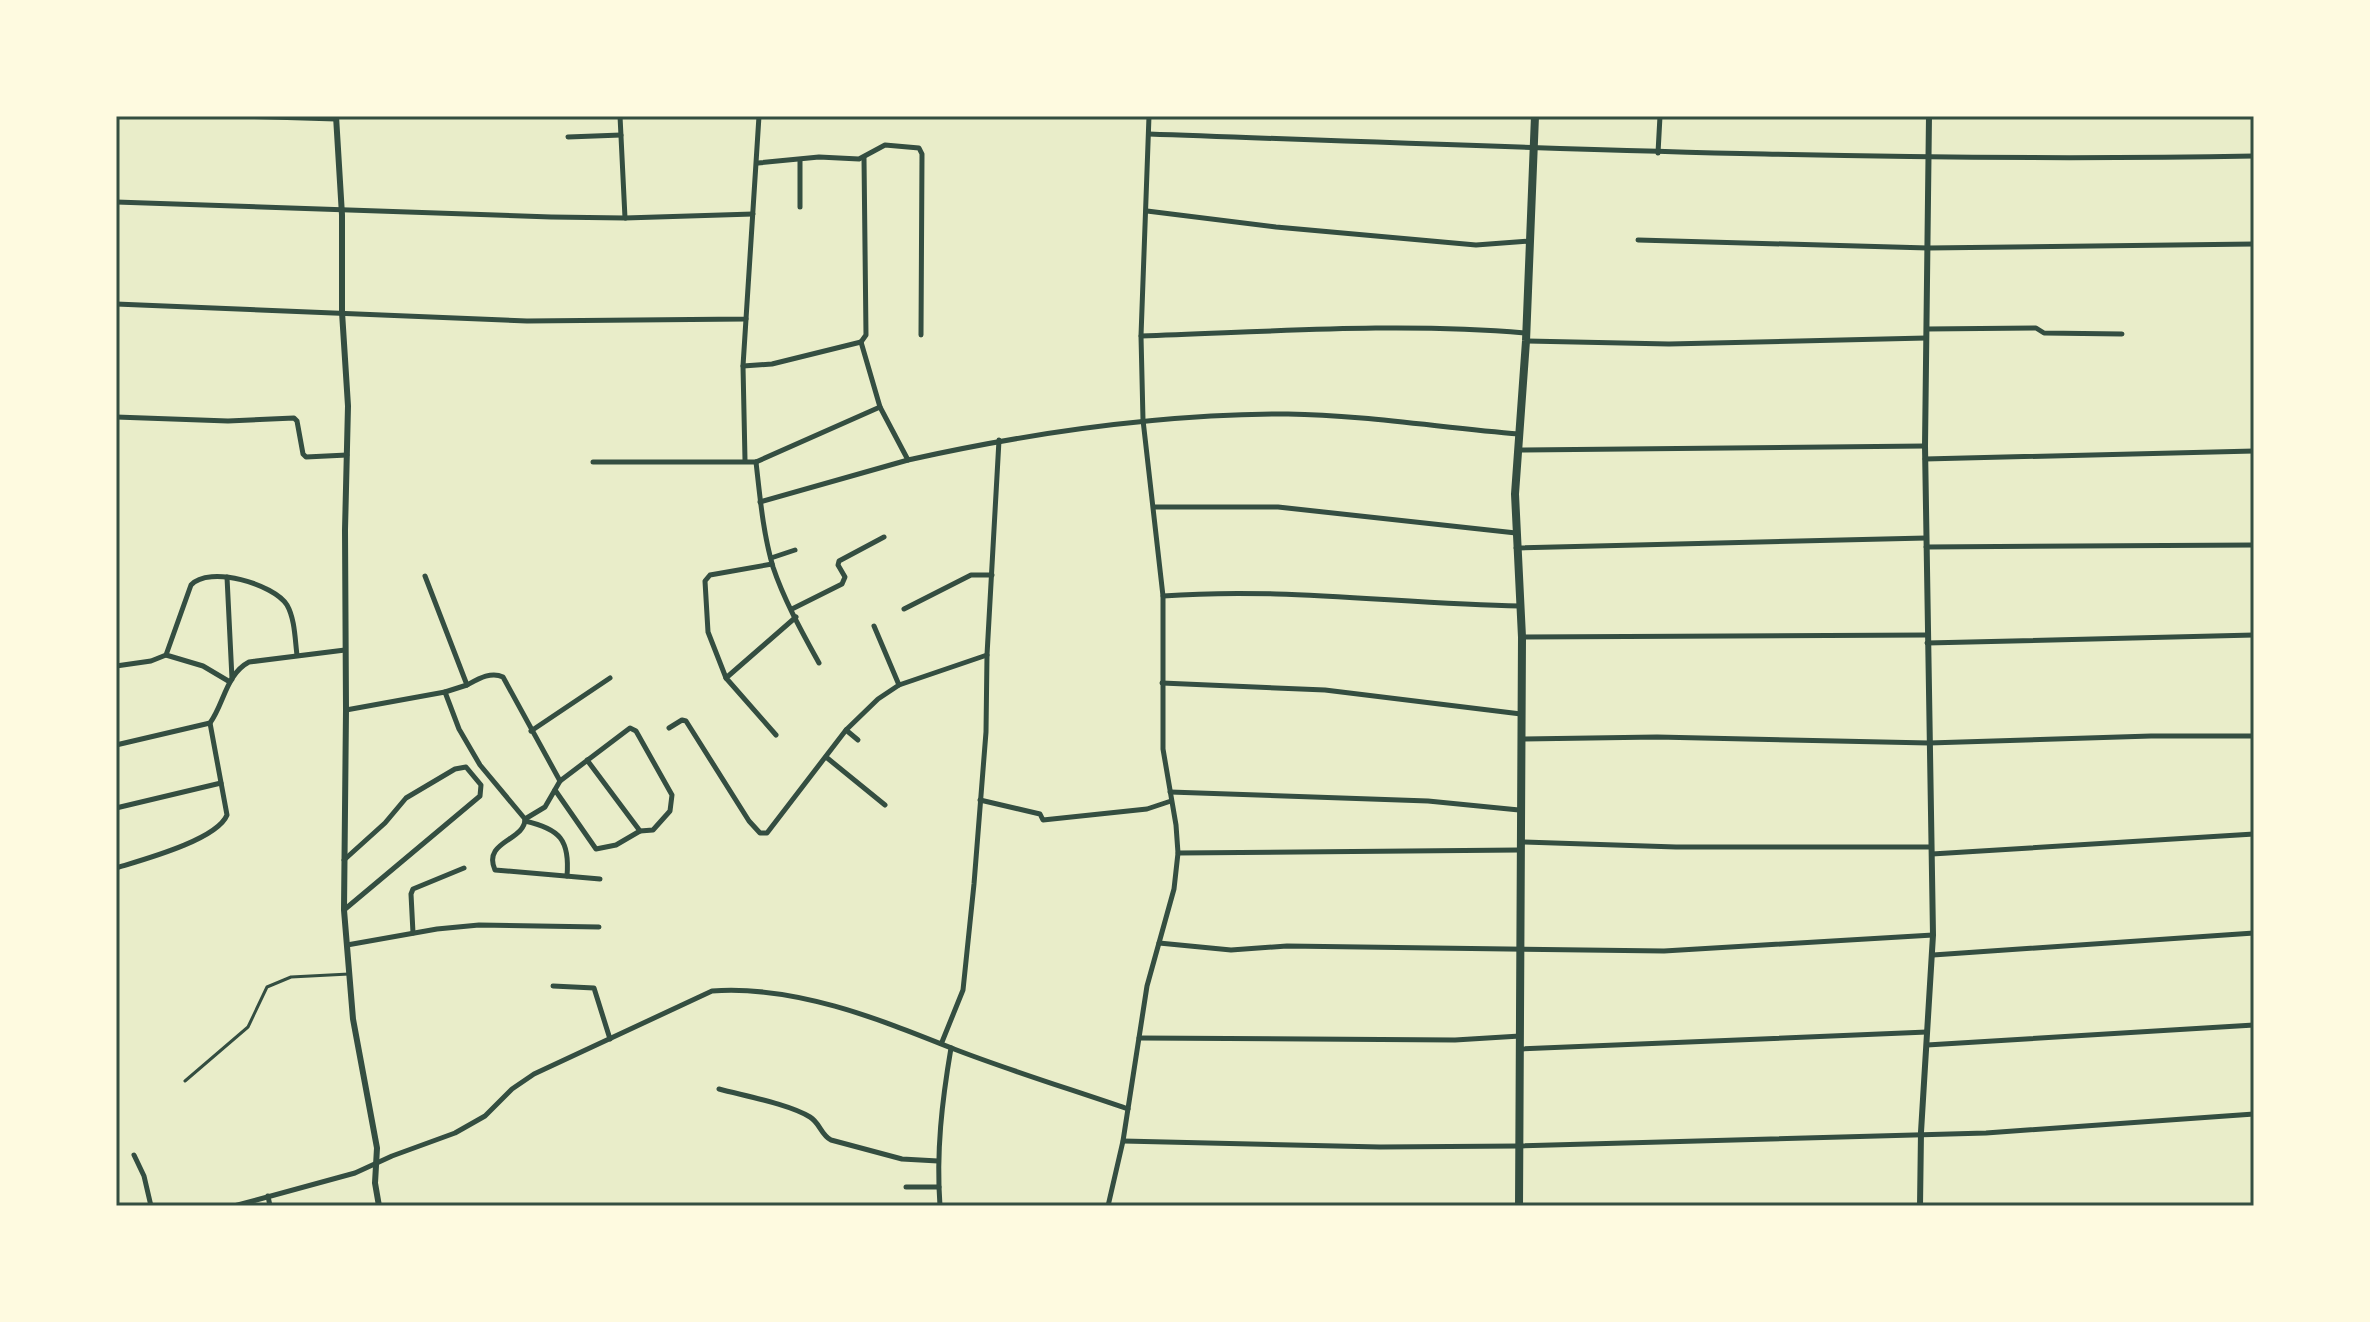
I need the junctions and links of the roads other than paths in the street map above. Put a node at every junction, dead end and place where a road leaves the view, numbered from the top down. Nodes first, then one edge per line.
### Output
1 (237, 116) edge
2 (620, 116) edge
3 (759, 116) edge
4 (1149, 116) edge
5 (1535, 116) edge
6 (1660, 116) edge
7 (1929, 116) edge
8 (336, 118) edge
9 (1149, 134) junction
10 (621, 135) junction
11 (568, 137) dead end
12 (1534, 148) junction
13 (1658, 153) junction
14 (2254, 156) edge
15 (864, 158) junction
16 (1929, 158) junction
17 (800, 160) junction
18 (758, 163) junction
19 (116, 202) edge
20 (800, 207) dead end
21 (341, 210) junction
22 (1147, 211) junction
23 (753, 217) junction
24 (625, 218) junction
25 (1638, 240) dead end
26 (1530, 241) junction
27 (2254, 244) edge
28 (1928, 248) junction
29 (116, 304) edge
30 (342, 312) junction
31 (746, 319) junction
32 (1927, 329) junction
33 (2122, 334) dead end
34 (921, 335) dead end
35 (1141, 336) junction
36 (1526, 337) junction
37 (1926, 338) junction
38 (861, 342) junction
39 (743, 366) junction
40 (880, 407) junction
41 (116, 417) edge
42 (1143, 420) junction
43 (1519, 434) junction
44 (999, 440) junction
45 (1925, 446) junction
46 (1517, 450) junction
47 (2254, 451) edge
48 (347, 455) junction
49 (1925, 459) junction
50 (745, 460) junction
51 (908, 460) junction
52 (593, 462) dead end
53 (756, 462) junction
54 (760, 502) junction
55 (1154, 507) junction
56 (1516, 533) junction
57 (884, 537) dead end
58 (1926, 538) junction
59 (2254, 545) edge
60 (1926, 547) junction
61 (1516, 548) junction
62 (795, 550) dead end
63 (772, 561) junction
64 (992, 575) junction
65 (425, 576) dead end
66 (227, 577) junction
67 (1163, 596) junction
68 (1520, 606) junction
69 (792, 609) junction
70 (904, 609) dead end
71 (796, 617) junction
72 (874, 626) dead end
73 (2254, 635) edge
74 (1522, 637) junction
75 (1927, 639) junction
76 (345, 650) junction
77 (166, 655) junction
78 (297, 655) junction
79 (987, 655) junction
80 (819, 663) dead end
81 (116, 666) edge
82 (610, 678) dead end
83 (726, 678) junction
84 (231, 680) junction
85 (1162, 683) junction
86 (467, 685) junction
87 (899, 685) junction
88 (445, 692) junction
89 (346, 710) junction
90 (1521, 714) junction
91 (210, 723) junction
92 (669, 728) dead end
93 (846, 730) junction
94 (531, 731) junction
95 (776, 735) dead end
96 (2254, 736) edge
97 (1521, 739) junction
98 (858, 740) dead end
99 (1929, 743) junction
100 (116, 745) edge
101 (826, 757) junction
102 (587, 760) junction
103 (560, 781) junction
104 (221, 783) junction
105 (555, 790) junction
106 (1170, 792) junction
107 (980, 800) junction
108 (1172, 801) junction
109 (885, 805) dead end
110 (116, 808) edge
111 (1519, 810) junction
112 (525, 820) junction
113 (640, 831) junction
114 (2254, 834) edge
115 (1519, 846) junction
116 (1932, 850) junction
117 (1178, 853) junction
118 (343, 861) junction
119 (116, 868) edge
120 (464, 868) dead end
121 (567, 876) junction
122 (600, 879) dead end
123 (344, 910) junction
124 (599, 927) dead end
125 (413, 933) junction
126 (2254, 933) edge
127 (1933, 935) junction
128 (1159, 943) junction
129 (347, 945) junction
130 (1519, 950) junction
131 (1933, 955) junction
132 (349, 974) junction
133 (553, 986) dead end
134 (2254, 1025) edge
135 (1927, 1032) junction
136 (1520, 1036) junction
137 (1139, 1038) junction
138 (610, 1039) junction
139 (942, 1042) junction
140 (1927, 1045) junction
141 (951, 1048) junction
142 (1520, 1049) junction
143 (185, 1081) dead end
144 (719, 1089) dead end
145 (1128, 1109) junction
146 (2254, 1114) edge
147 (1921, 1135) junction
148 (1123, 1141) junction
149 (1519, 1146) junction
150 (134, 1155) dead end
151 (938, 1161) junction
152 (376, 1163) junction
153 (906, 1187) dead end
154 (939, 1187) junction
155 (268, 1196) junction
156 (151, 1206) edge
157 (234, 1206) edge
158 (270, 1206) edge
159 (379, 1206) edge
160 (940, 1206) edge
161 (1108, 1206) edge
162 (1519, 1206) edge
163 (1920, 1206) edge

1 - 8 street
2 - 10 street
3 - 18 street
4 - 9 street
5 - 12 main road
6 - 13 street
7 - 16 street
8 - 21 street
9 - 12 street
9 - 22 street
10 - 11 street
10 - 24 street
12 - 13 street
12 - 26 main road
13 - 16 street
14 - 16 street
15 - 17 street
15 - 34 street
15 - 38 street
16 - 28 street
17 - 18 street
17 - 20 street
18 - 23 street
19 - 21 street
21 - 24 street
21 - 30 street
22 - 26 street
22 - 35 street
23 - 24 street
23 - 31 street
25 - 28 street
26 - 36 main road
27 - 28 street
28 - 32 street
29 - 30 street
30 - 31 street
30 - 48 street
31 - 39 street
32 - 33 street
32 - 37 street
35 - 36 street
35 - 42 street
36 - 37 street
36 - 43 main road
37 - 45 street
38 - 39 street
38 - 40 street
39 - 50 street
40 - 51 street
40 - 53 street
41 - 48 street
42 - 43 street
42 - 44 street
42 - 55 street
43 - 46 main road
44 - 51 street
44 - 64 street
45 - 46 street
45 - 49 street
46 - 56 main road
47 - 49 street
48 - 76 street
49 - 58 street
50 - 52 street
50 - 53 street
51 - 54 street
53 - 54 street
54 - 63 street
55 - 56 street
55 - 67 street
56 - 61 main road
57 - 69 street
58 - 60 street
58 - 61 street
59 - 60 street
60 - 75 street
61 - 68 main road
62 - 63 street
63 - 69 street
63 - 83 street
64 - 70 street
64 - 79 street
65 - 86 street
66 - 77 street
66 - 78 street
66 - 84 street
67 - 68 street
67 - 85 street
68 - 74 main road
69 - 71 street
71 - 80 street
71 - 83 street
72 - 87 street
73 - 75 street
74 - 75 street
74 - 90 main road
75 - 99 street
76 - 78 street
76 - 89 street
77 - 81 street
77 - 84 street
78 - 84 street
79 - 87 street
79 - 107 street
82 - 94 street
83 - 95 street
84 - 91 street
85 - 90 street
85 - 106 street
86 - 88 street
86 - 94 street
87 - 93 street
88 - 89 street
88 - 112 street
89 - 118 street
90 - 97 main road
91 - 100 street
91 - 104 street
92 - 101 street
93 - 98 street
93 - 101 street
94 - 103 street
96 - 99 street
97 - 99 street
97 - 111 main road
99 - 116 street
101 - 109 street
102 - 103 street
102 - 113 street
102 - 113 street
103 - 105 street
104 - 110 street
104 - 119 street
105 - 112 street
105 - 113 street
106 - 108 street
106 - 111 street
107 - 108 street
107 - 139 street
108 - 117 street
111 - 115 main road
112 - 121 street
112 - 121 street
114 - 116 street
115 - 116 street
115 - 117 street
115 - 130 main road
116 - 127 street
117 - 128 street
118 - 123 street
118 - 123 street
120 - 125 street
121 - 122 street
123 - 129 street
124 - 125 street
125 - 129 street
126 - 131 street
127 - 130 street
127 - 131 street
128 - 130 street
128 - 137 street
129 - 132 street
130 - 136 main road
131 - 135 street
132 - 143 lane
132 - 152 street
133 - 138 street
134 - 140 street
135 - 140 street
135 - 142 street
136 - 137 street
136 - 142 main road
137 - 145 street
138 - 139 street
138 - 152 street
139 - 141 street
140 - 147 street
141 - 145 street
141 - 151 street
142 - 149 main road
144 - 151 street
145 - 148 street
146 - 147 street
147 - 149 street
147 - 163 street
148 - 149 street
148 - 161 street
149 - 162 main road
150 - 156 street
151 - 154 street
152 - 155 street
152 - 159 street
153 - 154 street
154 - 160 street
155 - 157 street
155 - 158 street

